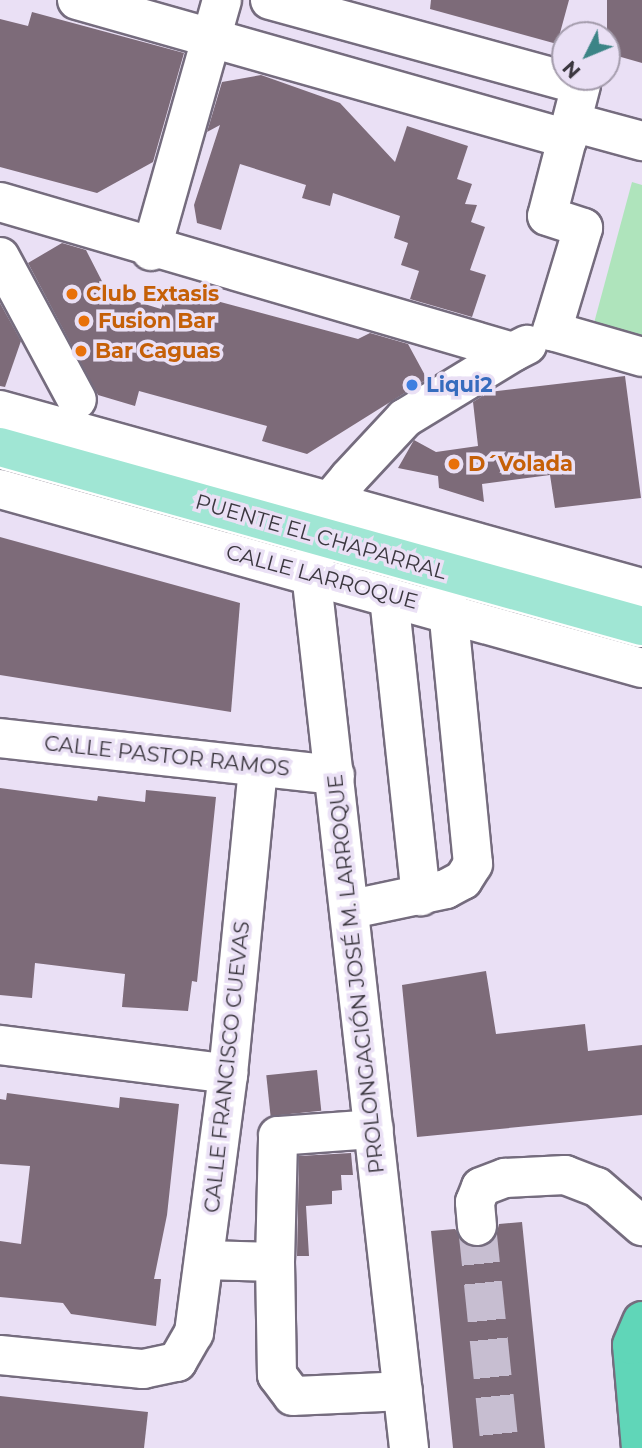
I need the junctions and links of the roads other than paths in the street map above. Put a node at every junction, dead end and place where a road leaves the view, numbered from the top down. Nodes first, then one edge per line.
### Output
1 (78, 0) edge
2 (222, 0) edge
3 (270, 0) edge
4 (211, 38) junction
5 (570, 131) junction
6 (642, 141) edge
7 (0, 202) edge
8 (151, 251) junction
9 (0, 257) edge
10 (552, 331) junction
11 (513, 352) junction
12 (642, 357) edge
13 (77, 400) dead end
14 (0, 410) edge
15 (0, 447) edge
16 (0, 489) edge
17 (329, 502) junction
18 (439, 534) junction
19 (311, 573) junction
20 (642, 588) edge
21 (389, 597) junction
22 (448, 611) junction
23 (642, 626) edge
24 (642, 668) edge
25 (0, 738) edge
26 (258, 766) junction
27 (335, 775) junction
28 (421, 897) junction
29 (352, 909) junction
30 (0, 1045) edge
31 (228, 1074) junction
32 (374, 1129) junction
33 (477, 1226) tunnel mouth
34 (642, 1226) edge
35 (204, 1260) junction
36 (275, 1262) junction
37 (642, 1321) edge
38 (0, 1355) edge
39 (403, 1391) junction
40 (409, 1448) edge
41 (641, 1448) edge

1 - 4 street
2 - 4 street
3 - 5 street
4 - 5 street
4 - 8 street
5 - 6 street
5 - 10 street
7 - 8 street
8 - 11 street
9 - 13 street
10 - 11 street
10 - 12 street
11 - 17 street
14 - 17 street
15 - 23 main road, PUENTE EL CHAPARRAL, bridge
16 - 19 street, CALLE LARROQUE
17 - 18 street
17 - 19 street, PROLONGACIÓN JOSÉ M. LARROQUE
18 - 20 street
18 - 22 street
19 - 21 street, CALLE LARROQUE
19 - 27 street, PROLONGACIÓN JOSÉ M. LARROQUE
21 - 22 street, CALLE LARROQUE
21 - 28 street
22 - 24 street, CALLE LARROQUE
22 - 28 street
25 - 26 street, CALLE PASTOR RAMOS
26 - 27 street, CALLE PASTOR RAMOS
26 - 31 street, CALLE FRANCISCO CUEVAS
27 - 29 street, PROLONGACIÓN JOSÉ M. LARROQUE
28 - 29 street
29 - 32 street, PROLONGACIÓN JOSÉ M. LARROQUE
30 - 31 street
31 - 35 street, CALLE FRANCISCO CUEVAS
32 - 36 street
32 - 39 street, PROLONGACIÓN JOSÉ M. LARROQUE
33 - 34 street
35 - 36 street
35 - 38 street, CALLE FRANCISCO CUEVAS
36 - 39 street
37 - 41 highway
39 - 40 street, PROLONGACIÓN JOSÉ M. LARROQUE

